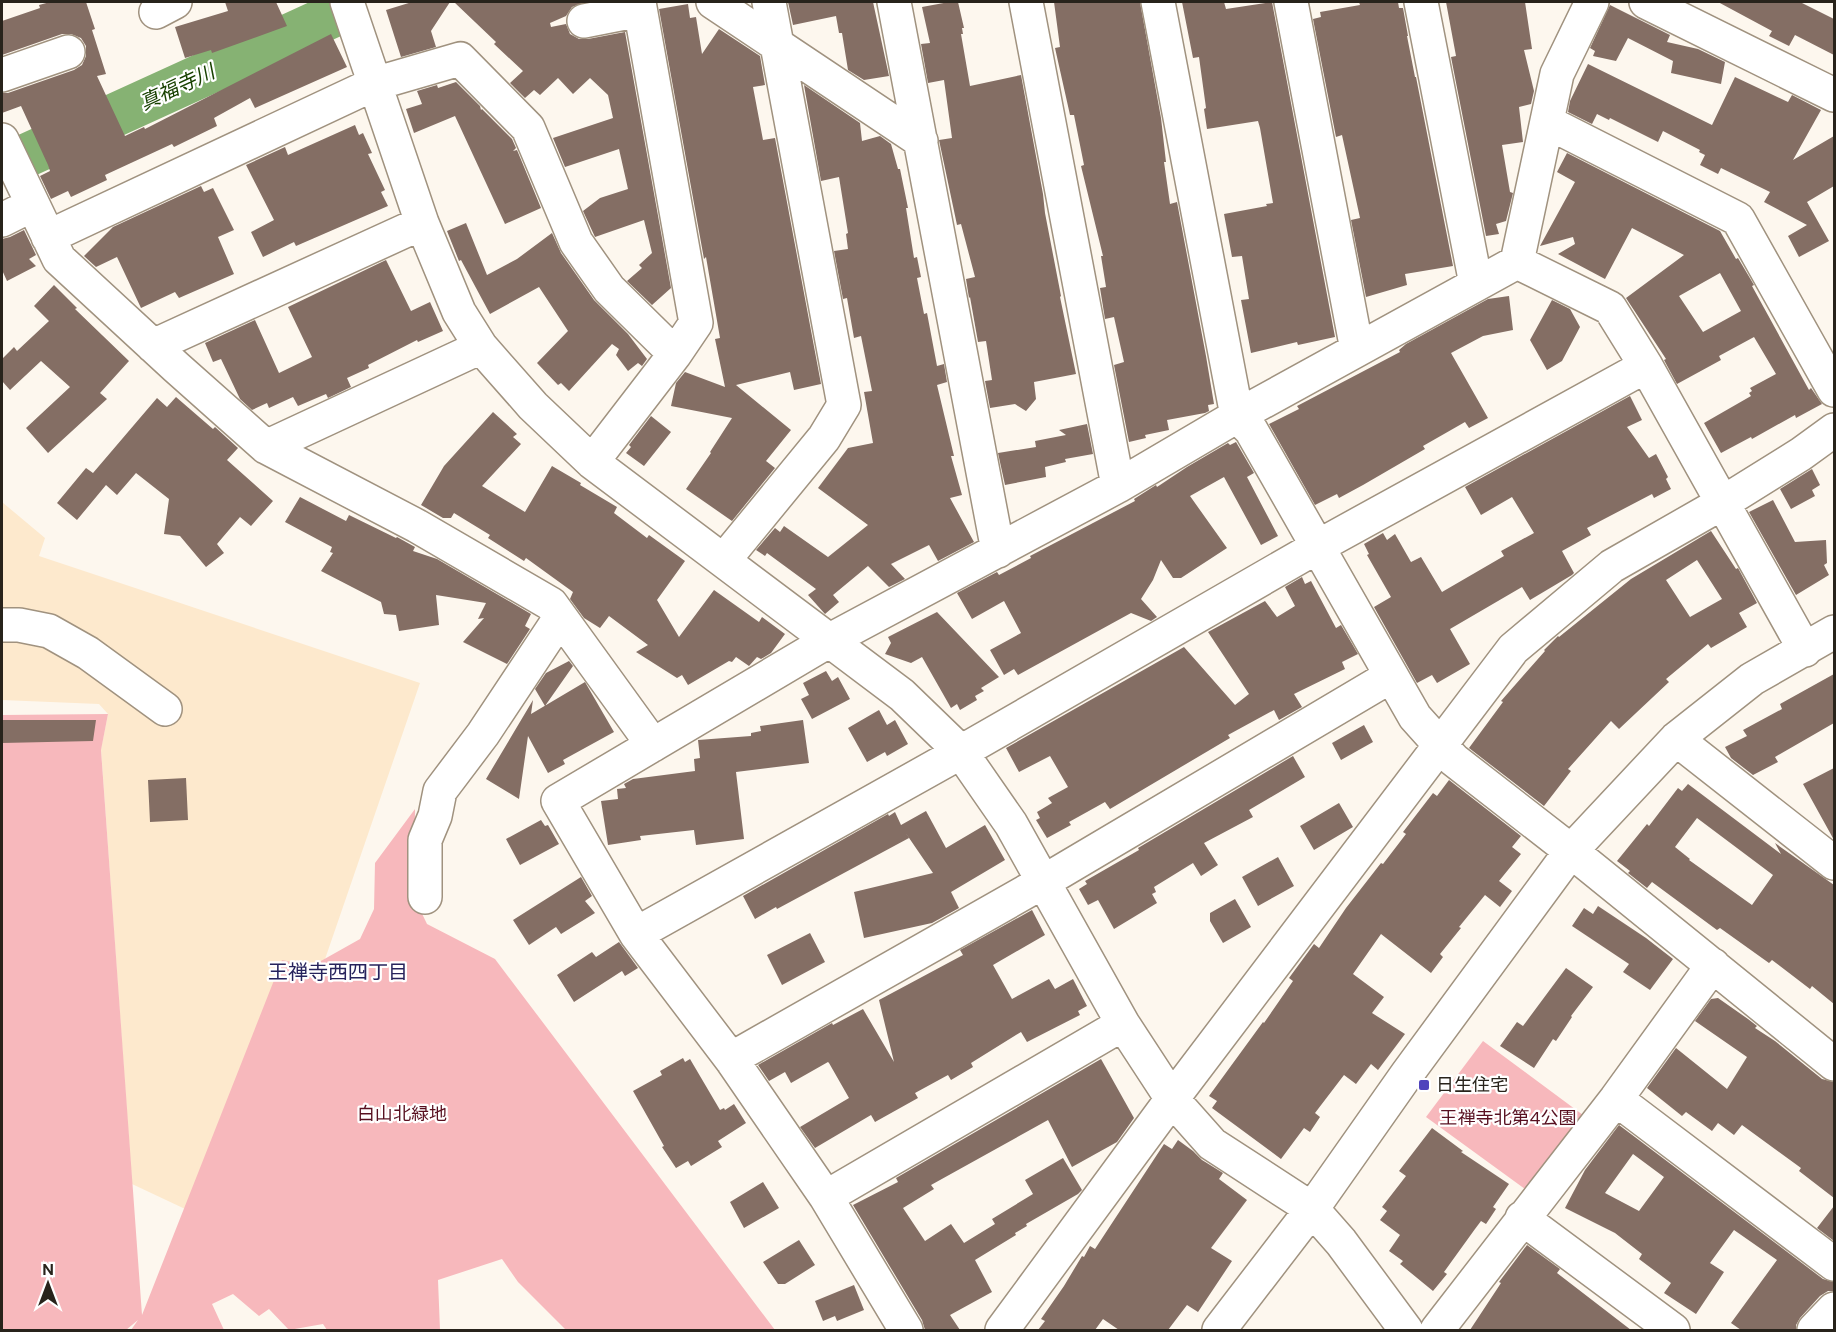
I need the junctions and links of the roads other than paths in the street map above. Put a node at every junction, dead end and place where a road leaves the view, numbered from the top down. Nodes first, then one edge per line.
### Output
1 (347, 2) edge
2 (712, 2) edge
3 (769, 2) edge
4 (894, 2) edge
5 (1026, 2) edge
6 (1158, 2) edge
7 (1291, 2) edge
8 (1421, 2) edge
9 (1592, 2) edge
10 (1646, 2) edge
11 (640, 6) edge
12 (585, 21) dead end
13 (777, 43) junction
14 (68, 52) dead end
15 (2, 75) edge
16 (374, 84) junction
17 (1834, 95) edge
18 (1547, 122) junction
19 (2, 140) edge
20 (921, 141) junction
21 (32, 205) junction
22 (2, 220) edge
23 (422, 223) junction
24 (48, 237) junction
25 (1517, 262) junction
26 (1476, 284) junction
27 (153, 346) junction
28 (481, 347) junction
29 (1357, 350) junction
30 (675, 354) junction
31 (1646, 366) junction
32 (1834, 390) edge
33 (1236, 416) junction
34 (1834, 430) edge
35 (266, 447) junction
36 (592, 462) junction
37 (1118, 486) junction
38 (1724, 502) junction
39 (1317, 547) junction
40 (998, 551) junction
41 (724, 560) junction
42 (560, 618) junction
43 (2, 625) edge
44 (1834, 632) edge
45 (830, 640) junction
46 (1805, 650) junction
47 (1391, 676) junction
48 (165, 709) dead end
49 (1676, 739) junction
50 (653, 745) junction
51 (1441, 746) junction
52 (960, 752) junction
53 (1571, 850) junction
54 (1834, 863) edge
55 (1043, 882) junction
56 (425, 897) dead end
57 (636, 934) junction
58 (1713, 965) junction
59 (1123, 1024) junction
60 (731, 1059) junction
61 (1834, 1064) edge
62 (1172, 1099) junction
63 (1616, 1099) junction
64 (826, 1197) junction
65 (1312, 1209) junction
66 (1522, 1218) junction
67 (1834, 1264) edge
68 (1834, 1309) edge
69 (906, 1330) edge
70 (1002, 1330) edge
71 (1219, 1330) edge
72 (1406, 1330) edge
73 (1437, 1330) edge
74 (1673, 1330) edge
75 (1814, 1330) edge

1 - 16 street
2 - 13 street
3 - 13 street
4 - 20 street
5 - 37 street
6 - 33 street
7 - 29 street
8 - 26 street
9 - 18 street
10 - 17 street
11 - 12 street
11 - 30 street
13 - 20 street
13 - 41 street
14 - 15 street
16 - 23 street
16 - 24 street
16 - 30 street
18 - 25 street
18 - 32 street
19 - 21 street
20 - 40 street
21 - 22 street
21 - 24 street
23 - 27 street
23 - 28 street
24 - 27 street
25 - 26 street
25 - 31 street
26 - 29 street
27 - 35 street
28 - 35 street
28 - 36 street
29 - 33 street
30 - 36 street
31 - 38 street
31 - 39 street
33 - 37 street
33 - 39 street
34 - 38 street
35 - 42 street
36 - 41 street
37 - 40 street
38 - 46 street
38 - 51 street
39 - 47 street
39 - 52 street
40 - 45 street
41 - 45 street
42 - 50 street
42 - 56 street
43 - 48 street
44 - 46 street
45 - 50 street
45 - 52 street
46 - 49 street
47 - 51 street
47 - 55 street
49 - 53 street
49 - 54 street
50 - 57 street
51 - 53 street
51 - 62 street
52 - 55 street
52 - 57 street
53 - 58 street
53 - 65 street
55 - 59 street
55 - 60 street
57 - 60 street
58 - 61 street
58 - 63 street
59 - 62 street
59 - 64 street
60 - 64 street
62 - 65 street
62 - 70 street
63 - 66 street
63 - 67 street
64 - 69 street
65 - 71 street
65 - 72 street
66 - 73 street
66 - 74 street
68 - 75 street

